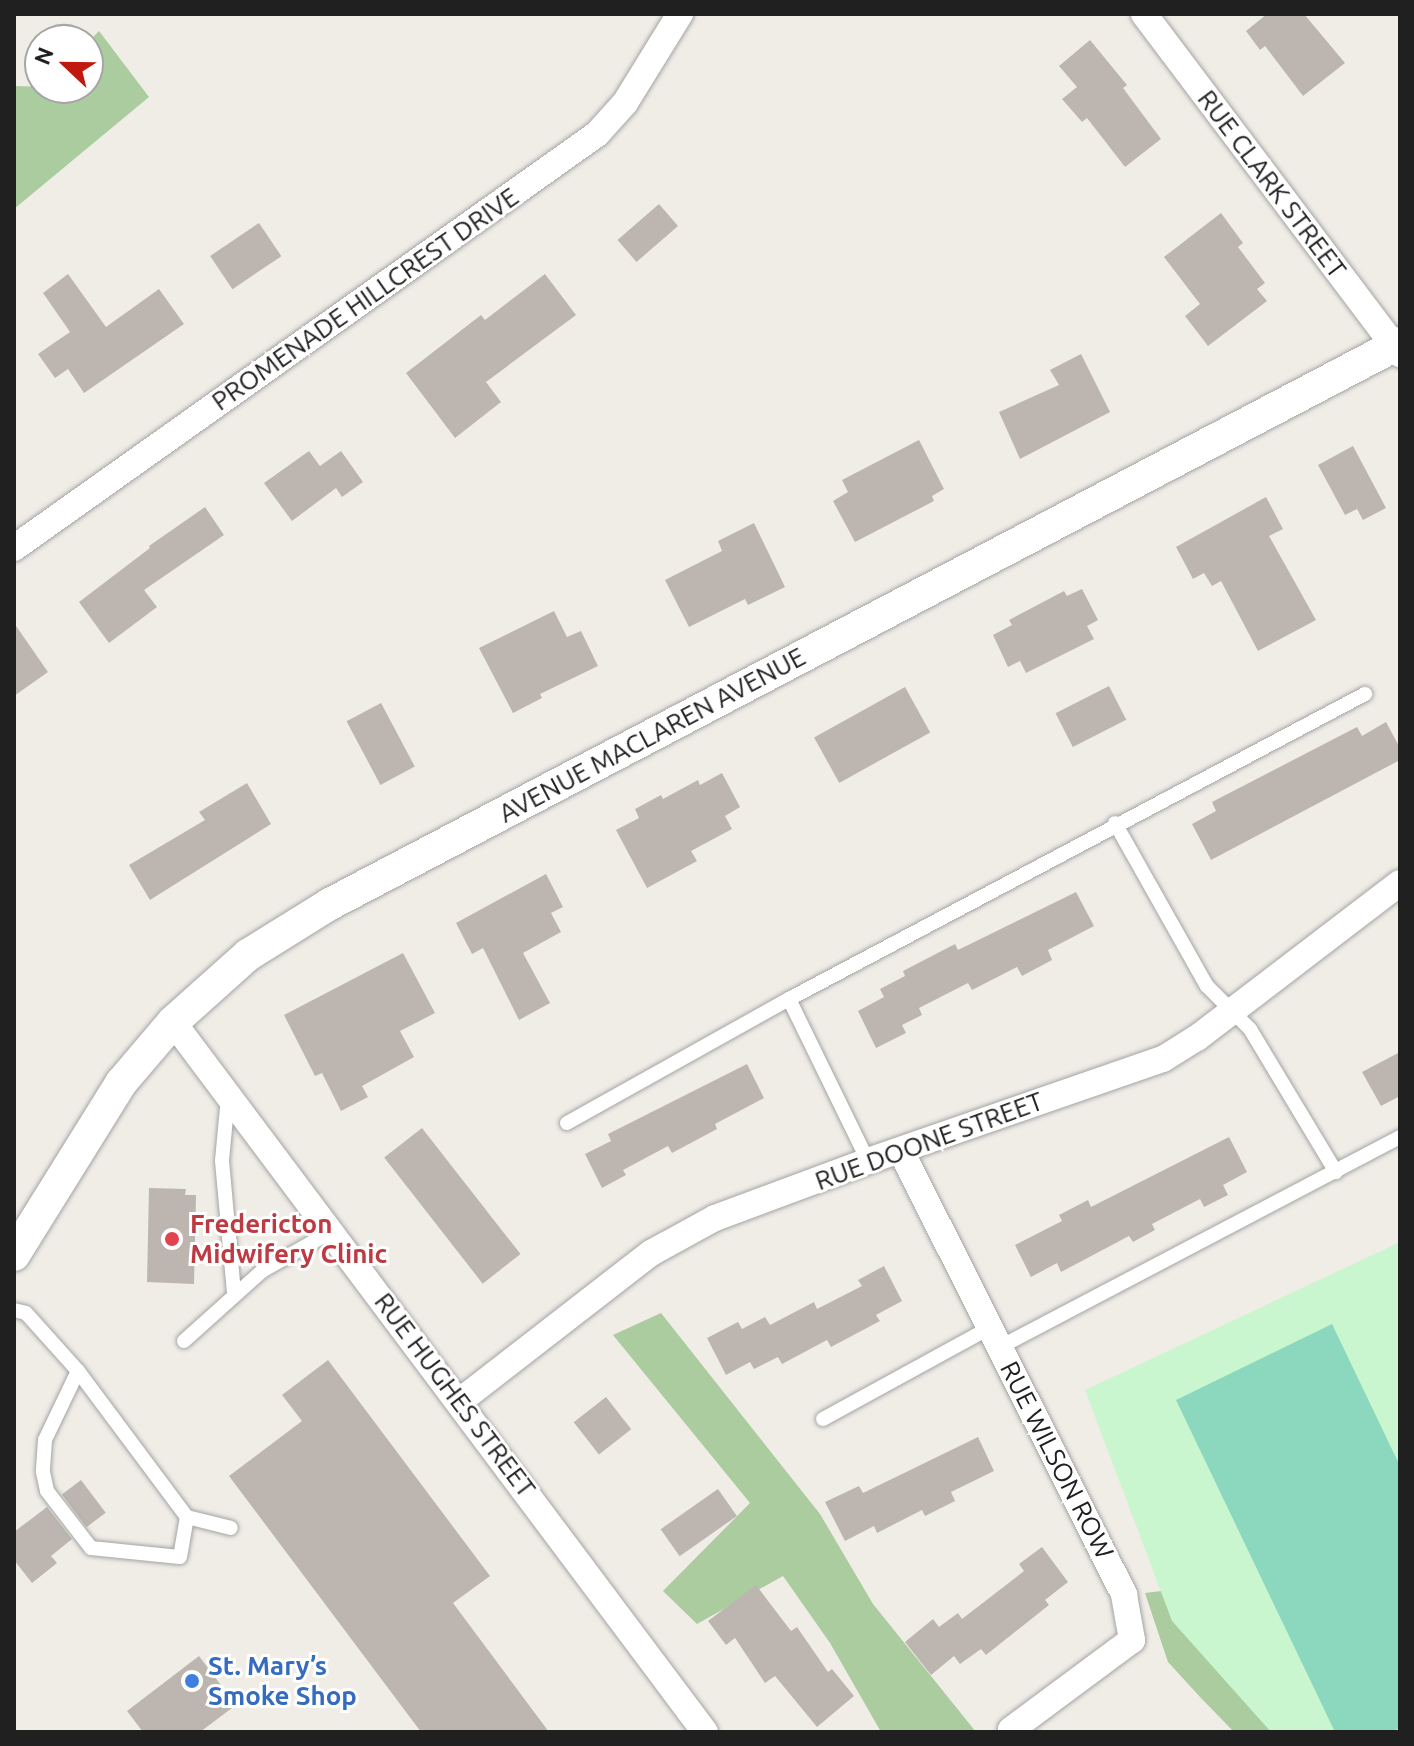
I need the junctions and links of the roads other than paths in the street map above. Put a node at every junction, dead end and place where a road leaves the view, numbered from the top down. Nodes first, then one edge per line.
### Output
1 (680, 14) edge
2 (1144, 14) edge
3 (1398, 348) edge
4 (14, 548) edge
5 (1365, 694) dead end
6 (1115, 823) junction
7 (1400, 883) edge
8 (789, 999) junction
9 (1231, 1011) junction
10 (173, 1022) junction
11 (228, 1093) junction
12 (567, 1123) dead end
13 (1400, 1137) edge
14 (901, 1151) junction
15 (868, 1161) junction
16 (1336, 1172) junction
17 (332, 1231) junction
18 (14, 1255) edge
19 (234, 1292) junction
20 (14, 1310) edge
21 (994, 1337) junction
22 (184, 1341) dead end
23 (78, 1371) junction
24 (460, 1401) junction
25 (823, 1419) dead end
26 (187, 1517) junction
27 (231, 1528) dead end
28 (1011, 1730) dead end
29 (705, 1732) edge

1 - 4 street, PROMENADE HILLCREST DRIVE
2 - 3 street, RUE CLARK STREET
3 - 10 street, AVENUE MACLAREN AVENUE
5 - 6 lane
6 - 8 lane
6 - 9 lane
7 - 9 street, RUE DOONE STREET
8 - 12 lane
8 - 15 lane
9 - 14 street, RUE DOONE STREET
9 - 16 lane
10 - 11 street, RUE HUGHES STREET
10 - 18 street, AVENUE MACLAREN AVENUE
11 - 17 street, RUE HUGHES STREET
11 - 19 lane
13 - 16 lane
14 - 15 street, RUE DOONE STREET
14 - 21 street, RUE WILSON ROW
15 - 24 street, RUE DOONE STREET
16 - 21 lane
17 - 19 lane
17 - 24 street, RUE HUGHES STREET
19 - 22 lane
20 - 23 lane
21 - 25 lane
21 - 28 street, RUE WILSON ROW
23 - 26 lane
23 - 26 lane
24 - 29 street, RUE HUGHES STREET
26 - 27 lane

